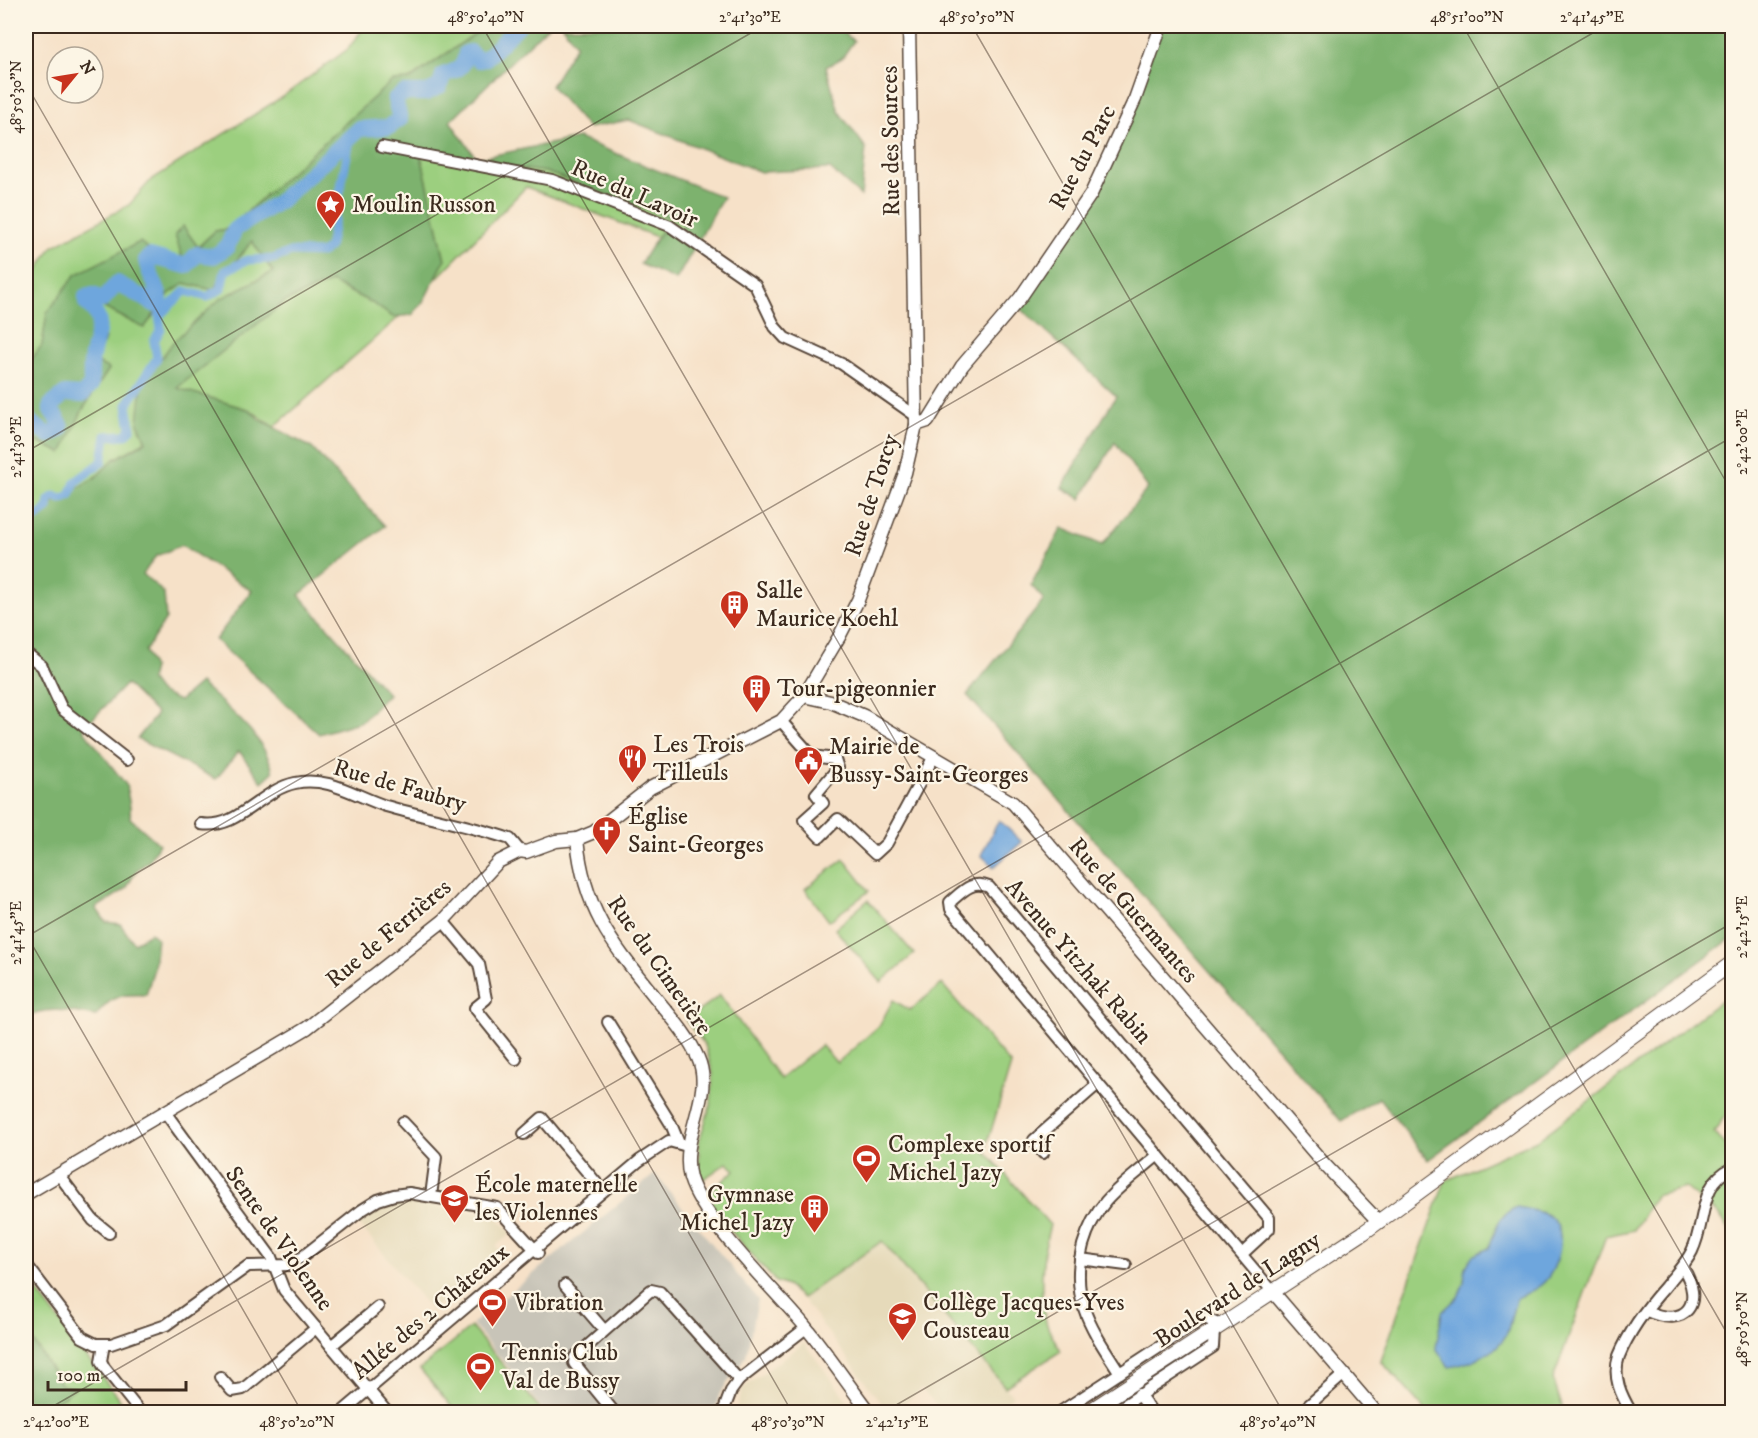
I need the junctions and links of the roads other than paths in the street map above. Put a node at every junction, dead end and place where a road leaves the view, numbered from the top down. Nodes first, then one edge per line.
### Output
1 (909, 26) edge
2 (1161, 26) edge
3 (382, 147) dead end
4 (913, 256) joint
5 (916, 420) junction
6 (26, 653) edge
7 (804, 696) junction
8 (781, 721) junction
9 (933, 758) junction
10 (126, 760) dead end
11 (201, 824) dead end
12 (577, 839) junction
13 (520, 851) junction
14 (443, 921) junction
15 (1732, 963) edge
16 (608, 1022) dead end
17 (516, 1059) dead end
18 (1098, 1084) junction
19 (165, 1112) junction
20 (404, 1122) dead end
21 (524, 1134) dead end
22 (682, 1143) junction
23 (1043, 1153) dead end
24 (1158, 1155) junction
25 (1732, 1168) edge
26 (59, 1175) junction
27 (603, 1191) junction
28 (26, 1194) edge
29 (431, 1196) junction
30 (1379, 1222) junction
31 (109, 1233) dead end
32 (537, 1251) junction
33 (1242, 1254) junction
34 (1080, 1259) junction
35 (26, 1264) edge
36 (1126, 1265) dead end
37 (276, 1268) junction
38 (1683, 1268) junction
39 (565, 1285) dead end
40 (1273, 1292) junction
41 (378, 1307) dead end
42 (1647, 1311) junction
43 (316, 1328) junction
44 (806, 1328) junction
45 (1217, 1328) junction
46 (604, 1330) junction
47 (104, 1344) junction
48 (332, 1346) junction
49 (1119, 1373) junction
50 (1343, 1375) junction
51 (220, 1377) dead end
52 (739, 1380) junction
53 (368, 1390) junction
54 (1139, 1394) junction
55 (140, 1413) edge
56 (342, 1413) edge
57 (387, 1413) edge
58 (614, 1413) edge
59 (723, 1413) edge
60 (869, 1413) edge
61 (1060, 1413) edge
62 (1088, 1413) edge
63 (1114, 1413) edge
64 (1152, 1413) edge
65 (1301, 1413) edge
66 (1376, 1413) edge
67 (1631, 1413) edge

1 - 4 street, Rue des Sources
2 - 5 street, Rue du Parc
3 - 5 street, Rue du Lavoir
4 - 5 street, Rue de Torcy
5 - 7 street, Rue de Torcy
6 - 10 street
7 - 8 street, Rue de Ferrières
7 - 9 street, Rue de Guermantes
8 - 9 street
8 - 12 street, Rue de Ferrières
9 - 30 street, Rue de Guermantes
11 - 13 street, Rue de Faubry
12 - 13 street, Rue de Ferrières
12 - 22 street, Rue du Cimetière
13 - 14 street, Rue de Ferrières
14 - 17 street
14 - 19 street, Rue de Ferrières
15 - 30 main road, Boulevard de Lagny
16 - 22 street
18 - 23 street
18 - 24 street, Avenue Yitzhak Rabin
18 - 33 street, Avenue Yitzhak Rabin
19 - 26 street, Rue de Ferrières
19 - 37 street, Sente de Violenne
20 - 29 street
21 - 27 street
22 - 27 street, Allée des 2 Châteaux
22 - 44 street, Rue du Cimetière
24 - 33 street, Avenue Yitzhak Rabin
24 - 34 street
25 - 38 street
26 - 28 street, Rue de Ferrières
26 - 31 street
27 - 32 street, Allée des 2 Châteaux
29 - 32 street
29 - 37 street
30 - 40 main road, Boulevard de Lagny
32 - 53 street, Allée des 2 Châteaux
33 - 40 street, Avenue Yitzhak Rabin
34 - 36 street
34 - 49 street
35 - 47 street
37 - 43 street, Sente de Violenne
37 - 47 street
38 - 42 street
38 - 42 street
39 - 46 street
40 - 45 main road, Boulevard de Lagny
40 - 50 street
41 - 48 street
42 - 67 street
43 - 48 street, Sente de Violenne
43 - 51 street
44 - 52 street
44 - 60 street, Rue du Cimetière
45 - 49 street
45 - 54 street
45 - 62 main road, Boulevard de Lagny
46 - 52 street
46 - 58 street
47 - 55 street
48 - 53 street, Sente de Violenne
49 - 61 street
50 - 65 street
50 - 66 street
52 - 59 street
53 - 56 street, Allée des 2 Châteaux
53 - 57 street, Sente de Violenne
54 - 63 street
54 - 64 street

